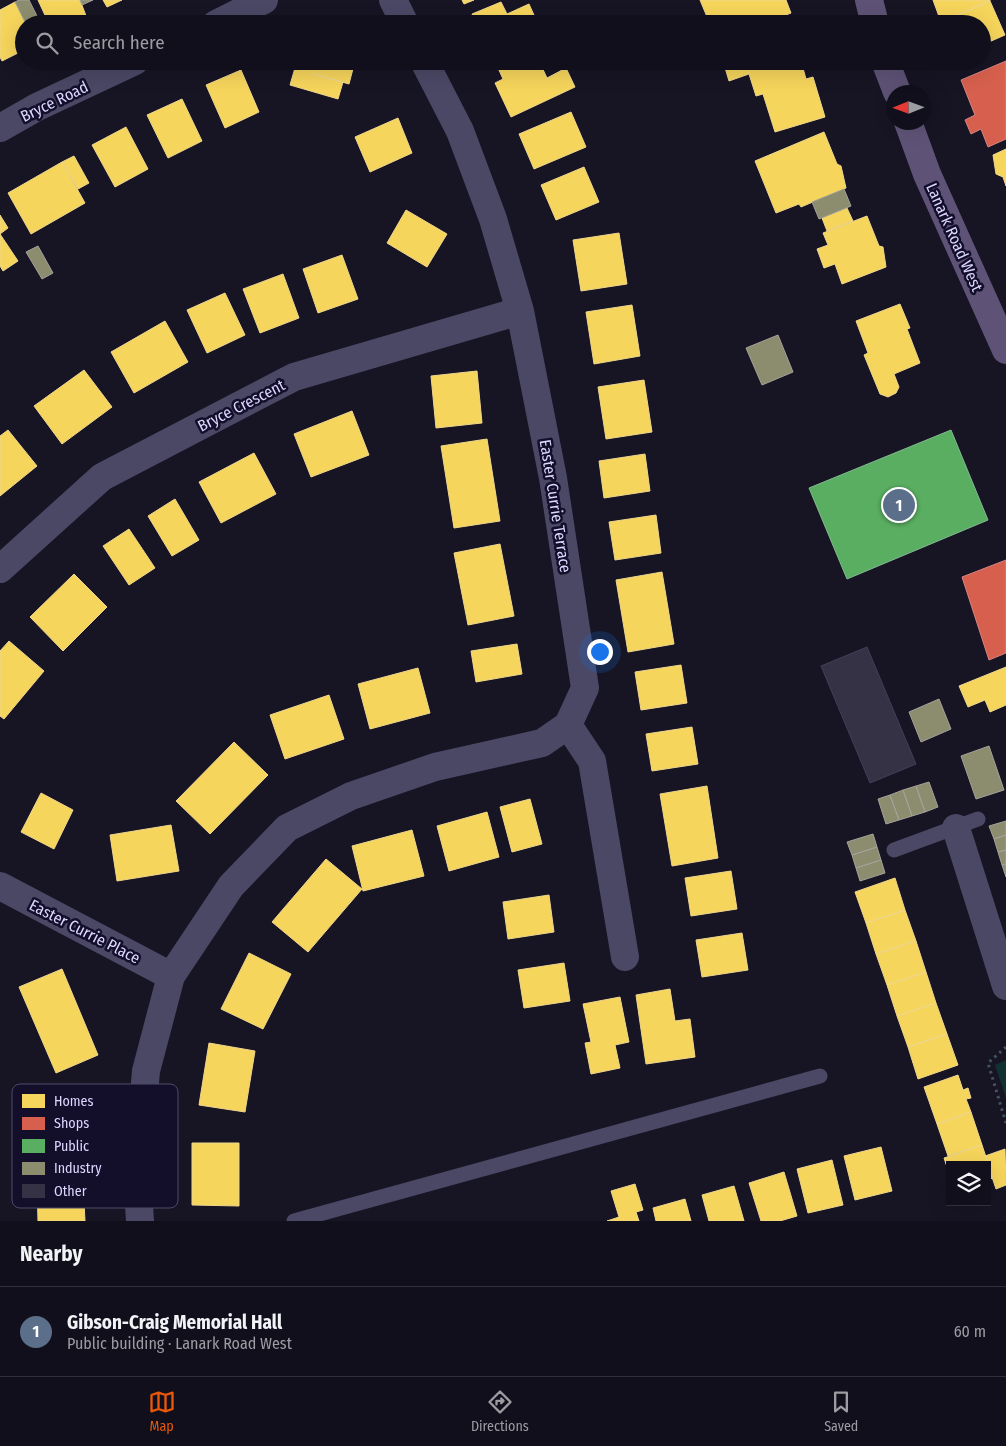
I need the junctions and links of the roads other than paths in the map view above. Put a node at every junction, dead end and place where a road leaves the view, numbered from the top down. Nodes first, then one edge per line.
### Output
1 (264, 0) edge
2 (393, 0) edge
3 (869, 0) edge
4 (234, 15) edge
5 (400, 15) edge
6 (873, 15) edge
7 (116, 70) edge
8 (429, 70) edge
9 (889, 70) edge
10 (894, 85) edge
11 (0, 128) edge
12 (911, 130) edge
13 (520, 311) junction
14 (1006, 350) edge
15 (0, 569) edge
16 (568, 726) junction
17 (967, 823) joint
18 (894, 850) dead end
19 (0, 886) edge
20 (624, 957) dead end
21 (171, 976) junction
22 (1006, 986) edge
23 (820, 1076) dead end
24 (145, 1084) edge
25 (139, 1208) edge
26 (140, 1221) edge
27 (294, 1221) edge

1 - 4 street
2 - 5 street
3 - 6 main road
7 - 11 street, Bryce Road
8 - 13 street, Easter Currie Terrace
9 - 10 main road
12 - 14 main road, Lanark Road West
13 - 15 street, Bryce Crescent
13 - 16 street, Easter Currie Terrace
16 - 20 street
16 - 21 street
17 - 18 lane
17 - 22 street
19 - 21 street, Easter Currie Place
21 - 24 street
23 - 27 lane
25 - 26 street

